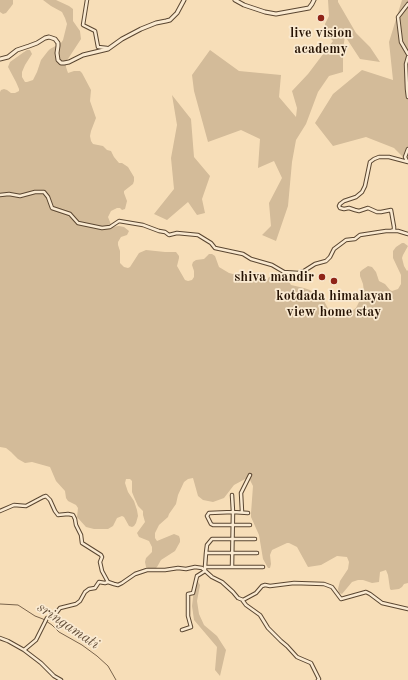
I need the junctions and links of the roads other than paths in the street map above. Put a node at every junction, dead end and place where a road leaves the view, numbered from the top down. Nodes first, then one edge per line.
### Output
1 (87, 0) edge
2 (184, 0) edge
3 (235, 0) edge
4 (314, 0) edge
5 (408, 4) edge
6 (108, 48) junction
7 (408, 55) edge
8 (0, 58) edge
9 (408, 97) edge
10 (408, 149) edge
11 (408, 162) edge
12 (0, 195) edge
13 (391, 231) junction
14 (408, 234) edge
15 (250, 475) dead end
16 (232, 495) dead end
17 (0, 511) edge
18 (232, 512) junction
19 (242, 512) junction
20 (248, 513) dead end
21 (232, 525) junction
22 (250, 525) dead end
23 (232, 538) junction
24 (255, 539) dead end
25 (206, 553) junction
26 (232, 553) junction
27 (257, 553) dead end
28 (205, 567) junction
29 (232, 567) junction
30 (262, 567) dead end
31 (206, 571) junction
32 (108, 582) junction
33 (243, 600) junction
34 (408, 609) edge
35 (182, 630) dead end
36 (0, 638) edge
37 (24, 650) junction
38 (61, 680) edge
39 (318, 680) edge

1 - 6 street
2 - 6 street
3 - 4 street
5 - 7 street
6 - 8 street
7 - 9 street
10 - 11 street
11 - 13 street
12 - 13 street
13 - 14 street
15 - 19 street
16 - 18 street
17 - 32 street
18 - 19 street
18 - 21 street
18 - 21 street
19 - 20 street
21 - 22 street
21 - 23 street
23 - 24 street
23 - 25 street
23 - 26 street
25 - 26 street
25 - 28 street
26 - 27 street
26 - 29 street
28 - 29 street
28 - 31 street
29 - 30 street
31 - 32 street
31 - 33 street
31 - 35 street
32 - 37 street
33 - 34 street
33 - 39 street
36 - 37 street
37 - 38 street

